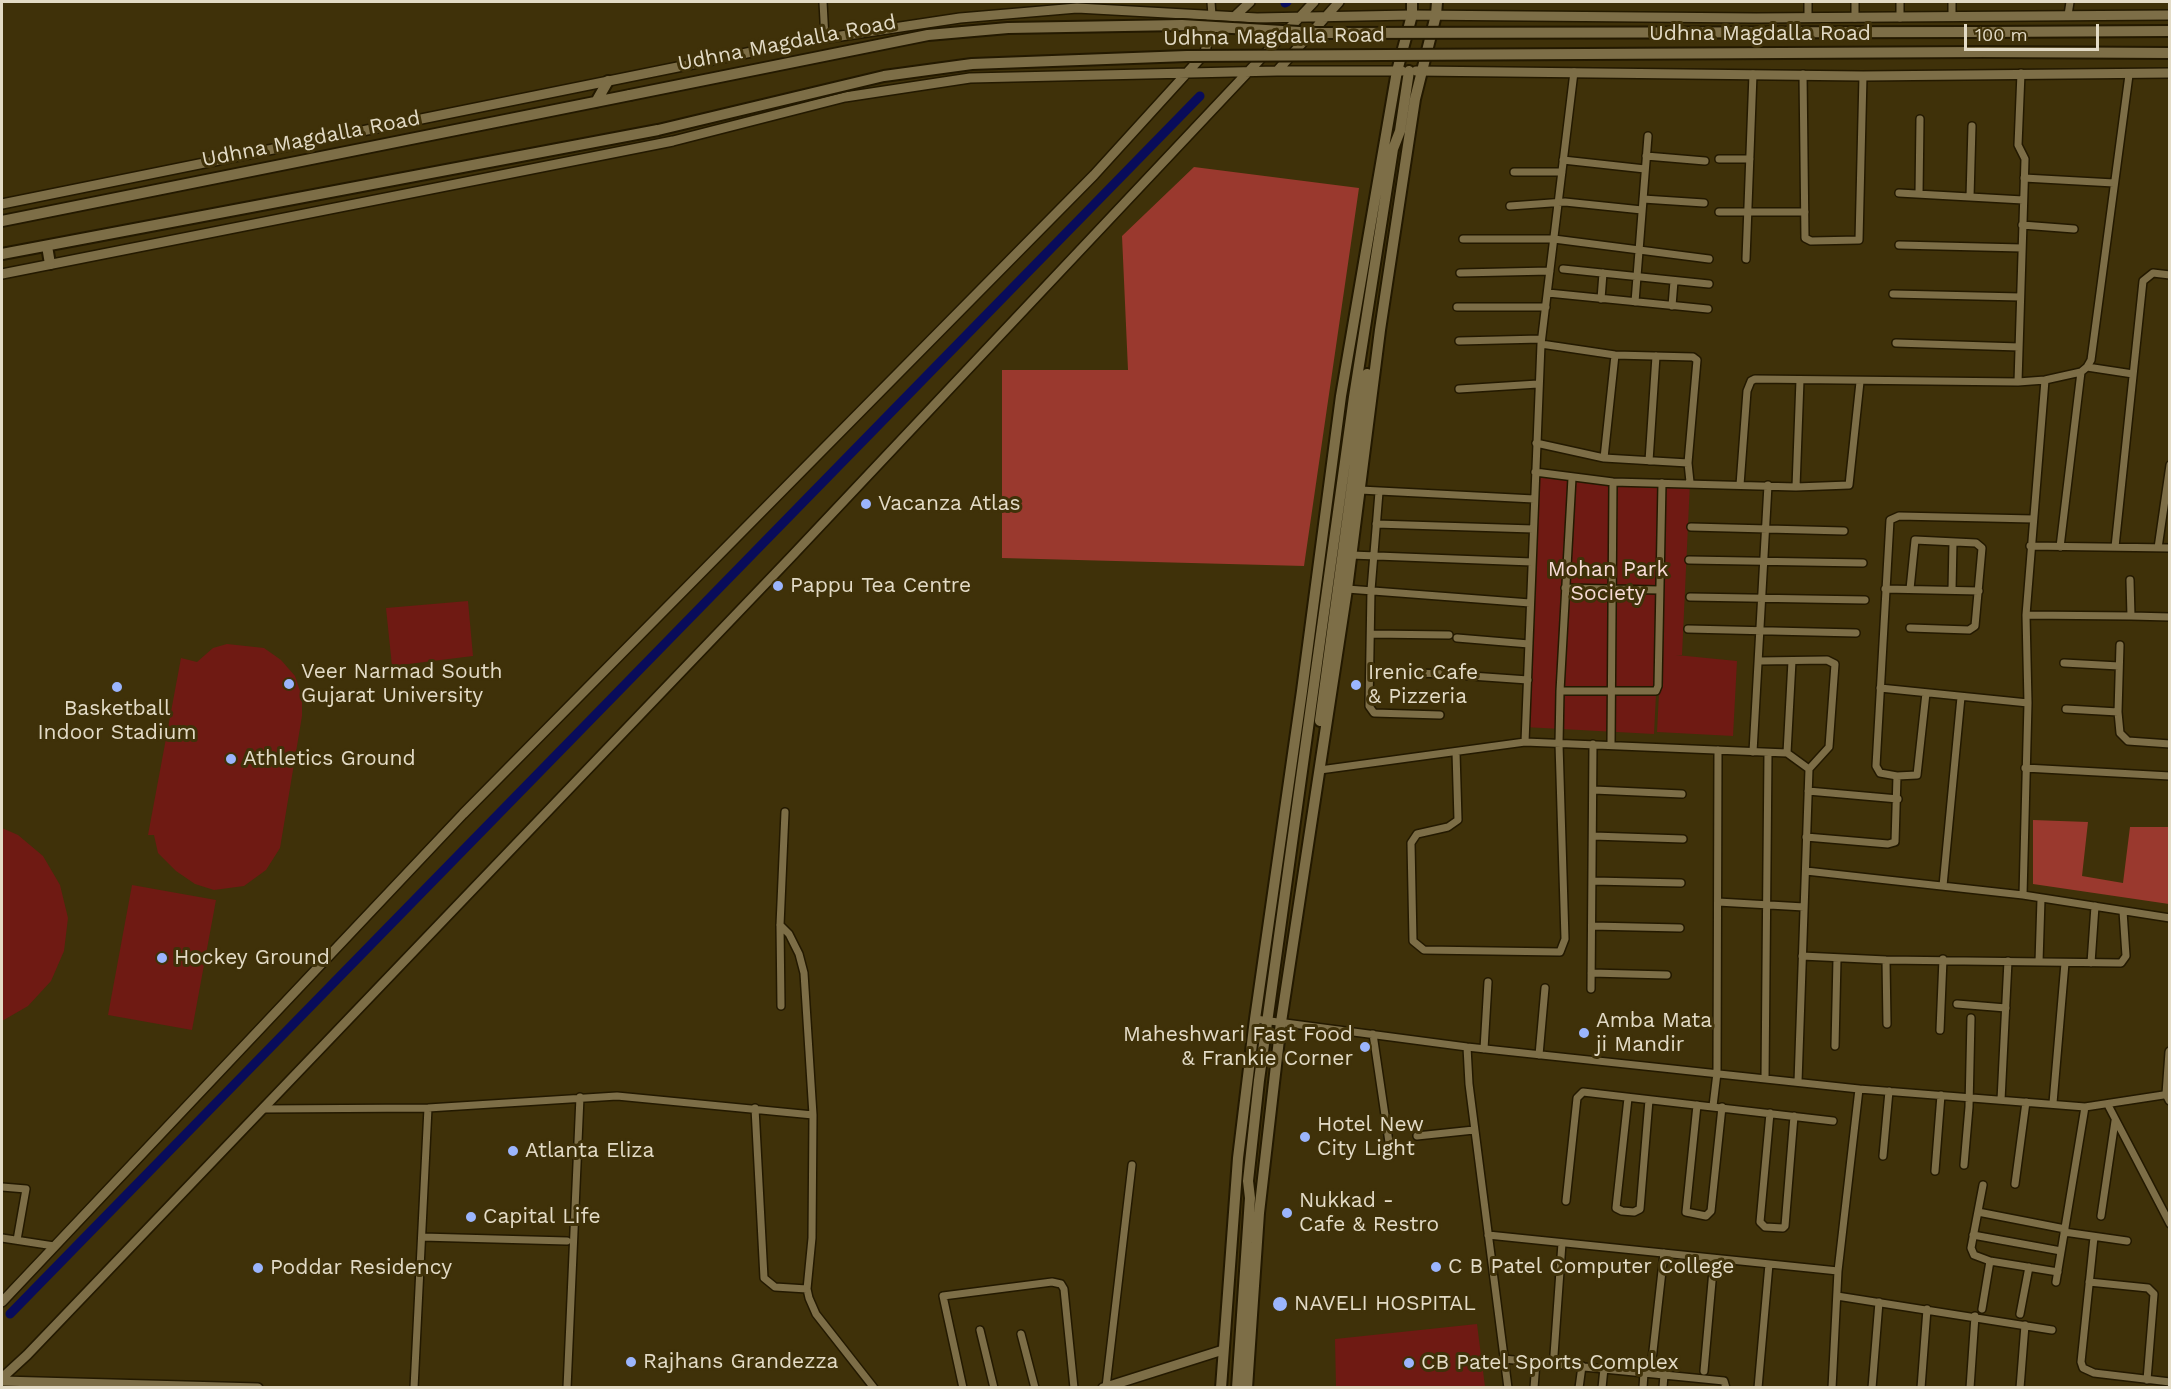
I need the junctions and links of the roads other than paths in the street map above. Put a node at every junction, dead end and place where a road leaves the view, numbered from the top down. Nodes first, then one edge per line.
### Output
1 (823, 2) edge
2 (1211, 2) edge
3 (1250, 2) edge
4 (1314, 2) edge
5 (1339, 2) edge
6 (1412, 2) edge
7 (1437, 2) edge
8 (1808, 2) edge
9 (1856, 2) edge
10 (1900, 2) edge
11 (1952, 2) edge
12 (2070, 2) edge
13 (1212, 15) junction
14 (1326, 15) junction
15 (1412, 15) junction
16 (1436, 15) junction
17 (2068, 15) junction
18 (2169, 15) edge
19 (1235, 16) junction
20 (1952, 17) junction
21 (1298, 18) junction
22 (1808, 18) junction
23 (1855, 18) junction
24 (1900, 18) junction
25 (2169, 31) edge
26 (1209, 38) junction
27 (825, 39) junction
28 (2169, 53) edge
29 (1248, 71) junction
30 (1277, 71) junction
31 (1397, 71) junction
32 (1415, 71) junction
33 (1574, 72) junction
34 (1188, 73) junction
35 (2021, 73) junction
36 (2169, 73) edge
37 (1753, 74) junction
38 (1803, 74) junction
39 (2129, 75) junction
40 (1863, 76) junction
41 (608, 81) junction
42 (596, 102) junction
43 (1920, 120) dead end
44 (1972, 126) dead end
45 (1648, 136) dead end
46 (1646, 156) junction
47 (1719, 159) dead end
48 (1750, 159) junction
49 (1563, 160) junction
50 (1705, 161) dead end
51 (1646, 169) junction
52 (1514, 172) dead end
53 (1562, 172) junction
54 (2024, 178) junction
55 (2114, 183) junction
56 (1899, 193) dead end
57 (1919, 194) junction
58 (1970, 197) junction
59 (1643, 199) junction
60 (2023, 200) junction
61 (1704, 203) dead end
62 (2, 204) edge
63 (1557, 204) junction
64 (1510, 206) dead end
65 (1642, 210) junction
66 (1719, 212) dead end
67 (1748, 212) junction
68 (1805, 212) junction
69 (2, 221) edge
70 (2022, 225) junction
71 (2074, 229) dead end
72 (1463, 239) dead end
73 (1554, 239) junction
74 (1899, 244) dead end
75 (46, 246) junction
76 (2022, 248) junction
77 (1639, 250) junction
78 (2, 254) edge
79 (1709, 259) dead end
80 (1746, 259) dead end
81 (50, 264) junction
82 (1563, 269) dead end
83 (1550, 271) junction
84 (1460, 273) dead end
85 (1603, 273) junction
86 (2, 274) edge
87 (2169, 275) edge
88 (1637, 277) junction
89 (1674, 281) junction
90 (1709, 284) dead end
91 (1548, 293) junction
92 (1893, 294) dead end
93 (2020, 297) junction
94 (1601, 299) junction
95 (1635, 302) junction
96 (1672, 306) junction
97 (1457, 307) dead end
98 (1546, 307) junction
99 (1708, 309) dead end
100 (1460, 341) dead end
101 (1541, 342) junction
102 (1896, 344) dead end
103 (2019, 347) junction
104 (1615, 355) junction
105 (1656, 356) junction
106 (2084, 369) junction
107 (2133, 374) junction
108 (1800, 380) junction
109 (2044, 380) junction
110 (1860, 382) junction
111 (2018, 382) junction
112 (1538, 384) junction
113 (1459, 388) dead end
114 (1536, 443) junction
115 (1604, 458) junction
116 (1649, 461) junction
117 (1688, 462) junction
118 (2169, 465) edge
119 (1535, 472) junction
120 (1572, 478) junction
121 (1613, 482) junction
122 (1690, 482) junction
123 (1662, 483) junction
124 (1740, 485) junction
125 (1768, 485) junction
126 (1796, 487) junction
127 (1360, 490) junction
128 (1379, 492) junction
129 (1534, 500) junction
130 (2033, 519) junction
131 (1376, 524) junction
132 (1691, 527) dead end
133 (1533, 529) junction
134 (1767, 530) junction
135 (1844, 531) dead end
136 (1953, 542) junction
137 (2030, 546) junction
138 (2060, 547) junction
139 (2115, 547) junction
140 (2158, 548) junction
141 (2169, 548) edge
142 (1351, 555) junction
143 (1373, 556) junction
144 (1689, 560) dead end
145 (1765, 561) junction
146 (1532, 562) junction
147 (1863, 563) dead end
148 (2130, 580) dead end
149 (1611, 587) junction
150 (1564, 588) junction
151 (1347, 589) junction
152 (1885, 589) junction
153 (1910, 589) junction
154 (1371, 590) junction
155 (1659, 590) junction
156 (1952, 590) junction
157 (1979, 591) junction
158 (1690, 597) dead end
159 (1762, 599) junction
160 (1865, 600) dead end
161 (1530, 603) junction
162 (2026, 615) junction
163 (2131, 616) junction
164 (2169, 617) edge
165 (1910, 628) dead end
166 (1688, 629) dead end
167 (1761, 631) junction
168 (1856, 633) dead end
169 (1371, 634) junction
170 (1449, 635) dead end
171 (1457, 638) dead end
172 (1529, 644) junction
173 (2120, 645) dead end
174 (1759, 661) junction
175 (1792, 661) junction
176 (2064, 663) dead end
177 (2119, 666) junction
178 (1370, 672) junction
179 (1528, 680) junction
180 (1880, 688) junction
181 (1560, 691) junction
182 (1612, 691) junction
183 (1926, 693) junction
184 (1961, 696) junction
185 (2028, 703) junction
186 (2066, 710) dead end
187 (2118, 712) junction
188 (1440, 715) dead end
189 (1525, 742) junction
190 (1559, 744) junction
191 (1593, 744) junction
192 (2169, 744) edge
193 (1611, 745) junction
194 (1718, 750) junction
195 (1456, 752) junction
196 (1753, 752) junction
197 (1768, 753) junction
198 (1787, 753) junction
199 (2025, 768) junction
200 (1809, 769) junction
201 (1320, 770) junction
202 (1898, 776) junction
203 (2169, 776) edge
204 (1594, 790) junction
205 (1808, 791) junction
206 (1682, 794) dead end
207 (1898, 799) junction
208 (785, 812) dead end
209 (1593, 836) junction
210 (1806, 837) junction
211 (1683, 839) dead end
212 (1806, 871) junction
213 (1593, 881) junction
214 (1681, 883) dead end
215 (1943, 886) junction
216 (2023, 895) junction
217 (2041, 899) junction
218 (1718, 902) junction
219 (1767, 904) junction
220 (2095, 906) junction
221 (1804, 907) junction
222 (2123, 911) junction
223 (2169, 918) edge
224 (780, 925) junction
225 (1592, 926) junction
226 (1680, 928) dead end
227 (1802, 956) junction
228 (1837, 958) junction
229 (1943, 959) junction
230 (1886, 960) junction
231 (2008, 961) junction
232 (2039, 962) junction
233 (2065, 963) junction
234 (2091, 963) junction
235 (1591, 973) junction
236 (1667, 975) dead end
237 (1488, 982) dead end
238 (1545, 988) dead end
239 (1591, 988) dead end
240 (1957, 1004) dead end
241 (781, 1005) dead end
242 (2006, 1008) junction
243 (1971, 1018) dead end
244 (1255, 1019) junction
245 (1275, 1021) junction
246 (1887, 1024) dead end
247 (1940, 1030) dead end
248 (1373, 1034) junction
249 (1835, 1046) dead end
250 (1467, 1047) junction
251 (1484, 1049) junction
252 (2169, 1052) edge
253 (1539, 1054) junction
254 (1717, 1072) junction
255 (1765, 1079) junction
256 (1798, 1083) junction
257 (1859, 1089) junction
258 (1889, 1091) junction
259 (1941, 1095) junction
260 (2169, 1096) edge
261 (580, 1097) junction
262 (1628, 1098) junction
263 (1969, 1098) junction
264 (1649, 1100) junction
265 (2001, 1100) junction
266 (2026, 1101) junction
267 (2053, 1103) junction
268 (1697, 1105) junction
269 (2108, 1105) junction
270 (1713, 1106) junction
271 (1722, 1107) junction
272 (2085, 1107) junction
273 (428, 1108) junction
274 (755, 1108) junction
275 (262, 1109) junction
276 (1770, 1113) junction
277 (813, 1115) junction
278 (1794, 1116) junction
279 (2116, 1119) junction
280 (1833, 1121) dead end
281 (1474, 1130) junction
282 (1417, 1136) dead end
283 (1390, 1149) dead end
284 (1883, 1156) dead end
285 (1132, 1165) dead end
286 (1964, 1165) dead end
287 (1935, 1171) dead end
288 (2015, 1184) dead end
289 (1983, 1185) dead end
290 (2, 1186) edge
291 (1566, 1201) dead end
292 (1978, 1212) junction
293 (2101, 1216) dead end
294 (2169, 1224) edge
295 (2065, 1230) junction
296 (1488, 1235) junction
297 (1973, 1235) junction
298 (422, 1237) junction
299 (2094, 1237) junction
300 (2, 1238) edge
301 (17, 1240) junction
302 (567, 1241) dead end
303 (2127, 1241) dead end
304 (1562, 1243) junction
305 (54, 1246) junction
306 (2061, 1251) junction
307 (1664, 1253) junction
308 (1714, 1258) junction
309 (1990, 1261) junction
310 (1769, 1264) junction
311 (2029, 1267) junction
312 (1838, 1271) junction
313 (2058, 1272) junction
314 (2056, 1282) dead end
315 (2089, 1282) junction
316 (807, 1289) junction
317 (1837, 1296) junction
318 (2, 1302) edge
319 (1879, 1302) junction
320 (1927, 1309) junction
321 (1982, 1309) dead end
322 (2020, 1314) dead end
323 (1975, 1316) junction
324 (2025, 1325) junction
325 (980, 1330) dead end
326 (2052, 1330) dead end
327 (1021, 1334) dead end
328 (1223, 1350) junction
329 (1554, 1355) dead end
330 (1504, 1359) junction
331 (1652, 1360) dead end
332 (1536, 1362) junction
333 (1582, 1366) junction
334 (1604, 1368) junction
335 (1704, 1371) dead end
336 (1644, 1372) junction
337 (1664, 1374) junction
338 (2, 1380) edge
339 (2146, 1380) junction
340 (2169, 1382) edge
341 (1718, 1384) edge
342 (141, 1385) edge
343 (1105, 1387) edge
344 (258, 1388) edge
345 (414, 1388) edge
346 (567, 1388) edge
347 (874, 1388) edge
348 (963, 1388) edge
349 (994, 1388) edge
350 (1035, 1388) edge
351 (1074, 1388) edge
352 (1221, 1388) edge
353 (1237, 1388) edge
354 (1247, 1388) edge
355 (1508, 1388) edge
356 (1534, 1388) edge
357 (1579, 1388) edge
358 (1602, 1388) edge
359 (1643, 1388) edge
360 (1663, 1388) edge
361 (1726, 1388) edge
362 (1758, 1388) edge
363 (1832, 1388) edge
364 (1872, 1388) edge
365 (1921, 1388) edge
366 (1970, 1388) edge
367 (2020, 1388) edge

1 - 27 street
2 - 13 street
3 - 19 street
4 - 21 street
5 - 14 street
6 - 15 main road
7 - 16 main road
8 - 22 street
9 - 23 street
10 - 24 street
11 - 20 street
12 - 17 street
13 - 19 street
13 - 26 street
13 - 27 street
14 - 15 street
14 - 21 street
14 - 30 street
15 - 16 street
15 - 31 main road
16 - 22 street
16 - 32 main road
17 - 18 street
17 - 20 street
19 - 21 street
19 - 26 street
20 - 24 street
21 - 29 street
22 - 23 street
23 - 24 street
25 - 42 main road, Udhna Magdalla Road, bridge
26 - 34 street
27 - 41 street
28 - 75 main road, Udhna Magdalla Road, bridge
29 - 30 street
29 - 34 street
29 - 275 street
30 - 31 street
31 - 32 street
31 - 244 main road
32 - 33 street
32 - 127 main road
32 - 245 main road
33 - 37 street
33 - 49 street
34 - 81 street
34 - 305 street
35 - 39 street
35 - 40 street
35 - 54 street
36 - 39 street
37 - 38 street
37 - 48 street
38 - 40 street
38 - 68 street
39 - 55 street
40 - 68 street
41 - 42 main road
41 - 62 street
42 - 69 main road, Udhna Magdalla Road
43 - 57 street
44 - 58 street
45 - 46 street
46 - 50 street
46 - 51 street
47 - 48 street
48 - 67 street
49 - 51 street
49 - 53 street
51 - 59 street
52 - 53 street
53 - 63 street
54 - 55 street
54 - 60 street
55 - 106 street
56 - 57 street
57 - 58 street
58 - 60 street
59 - 61 street
59 - 65 street
60 - 70 street
63 - 64 street
63 - 65 street
63 - 73 street
65 - 77 street
66 - 67 street
67 - 68 street
67 - 80 street
70 - 71 street
70 - 76 street
72 - 73 street
73 - 77 street
73 - 83 street
74 - 76 street
75 - 78 main road, Udhna Magdalla Road
75 - 81 main road
76 - 93 street
77 - 79 street
77 - 88 street
81 - 86 street
82 - 85 street
83 - 84 street
83 - 91 street
85 - 88 street
85 - 94 street
87 - 107 street
88 - 89 street
88 - 95 street
89 - 90 street
89 - 96 street
91 - 94 street
91 - 98 street
92 - 93 street
93 - 103 street
94 - 95 street
95 - 96 street
96 - 99 street
97 - 98 street
98 - 101 street
100 - 101 street
101 - 104 street
101 - 112 street
102 - 103 street
103 - 111 street
104 - 105 street
104 - 115 street
105 - 116 street
105 - 117 street
106 - 107 street
106 - 109 street
106 - 138 street
107 - 139 street
108 - 110 street
108 - 124 street
108 - 126 street
109 - 111 street
109 - 130 street
110 - 111 street
110 - 126 street
112 - 113 street
112 - 114 street
114 - 115 street
114 - 119 street
115 - 116 street
116 - 117 street
117 - 122 street
118 - 140 street
119 - 120 street
119 - 129 street
120 - 121 street
120 - 150 street
121 - 123 street
121 - 149 street
122 - 123 street
122 - 124 street
123 - 155 street
124 - 125 street
125 - 126 street
125 - 134 street
127 - 128 street
127 - 142 main road
128 - 129 street
128 - 131 street
129 - 133 street
130 - 137 street
130 - 152 street
131 - 133 street
131 - 143 street
132 - 134 street
133 - 146 street
134 - 135 street
134 - 145 street
136 - 153 street
136 - 156 street
136 - 157 street
137 - 138 street
137 - 162 street
138 - 139 street
139 - 140 street
140 - 141 street
142 - 143 street
142 - 151 main road
143 - 146 street
143 - 154 street
144 - 145 street
145 - 147 street
145 - 159 street
146 - 161 street
148 - 163 street
149 - 150 street
149 - 155 street
149 - 182 street
150 - 181 street
151 - 154 street
151 - 201 main road
152 - 153 street
152 - 180 street
153 - 156 street
154 - 161 street
154 - 169 street
155 - 182 street
156 - 157 street
157 - 165 street
158 - 159 street
159 - 160 street
159 - 167 street
161 - 172 street
162 - 163 street
162 - 185 street
163 - 164 street
166 - 167 street
167 - 168 street
167 - 174 street
169 - 170 street
169 - 178 street
171 - 172 street
172 - 179 street
173 - 177 street
174 - 175 street
174 - 196 street
175 - 198 street
175 - 200 street
176 - 177 street
177 - 187 street
178 - 179 street
178 - 188 street
179 - 189 street
180 - 183 street
180 - 202 street
181 - 182 street
181 - 190 street
182 - 193 street
183 - 184 street
183 - 202 street
184 - 185 street
184 - 215 street
185 - 199 street
186 - 187 street
187 - 192 street
189 - 190 street
189 - 195 street
190 - 191 street
190 - 195 street
191 - 193 street
191 - 204 street
193 - 194 street
194 - 196 street
194 - 218 street
195 - 201 street
196 - 197 street
197 - 198 street
197 - 219 street
198 - 200 street
199 - 203 street
199 - 216 street
200 - 205 street
201 - 245 main road
202 - 207 street
204 - 206 street
204 - 209 street
205 - 207 street
205 - 210 street
207 - 210 street
208 - 224 street
209 - 211 street
209 - 213 street
210 - 212 street
212 - 215 street
212 - 221 street
213 - 214 street
213 - 225 street
215 - 216 street
216 - 217 street
217 - 220 street
217 - 232 street
218 - 219 street
218 - 254 street
219 - 221 street
219 - 255 street
220 - 222 street
220 - 234 street
221 - 227 street
222 - 223 street
222 - 234 street
224 - 241 street
224 - 277 street
225 - 226 street
225 - 235 street
227 - 228 street
227 - 256 street
228 - 230 street
228 - 249 street
229 - 230 street
229 - 231 street
229 - 247 street
230 - 246 street
231 - 232 street
231 - 242 street
232 - 233 street
233 - 234 street
233 - 267 street
235 - 236 street
235 - 239 street
237 - 251 street
238 - 253 street
240 - 242 street
242 - 265 street
243 - 263 street
244 - 245 street
244 - 328 main road
245 - 248 street
245 - 353 main road
245 - 354 main road
248 - 250 street
248 - 283 street
250 - 251 street
250 - 281 street
251 - 253 street
252 - 260 street
253 - 254 street
254 - 255 street
254 - 270 street
255 - 256 street
256 - 257 street
257 - 258 street
257 - 312 street
258 - 259 street
258 - 284 street
259 - 263 street
259 - 287 street
260 - 269 street
261 - 273 street
261 - 274 street
261 - 346 street
262 - 264 street
262 - 264 street
262 - 291 street
263 - 265 street
263 - 286 street
264 - 268 street
265 - 266 street
266 - 267 street
266 - 288 street
267 - 272 street
268 - 270 street
268 - 271 street
269 - 272 street
269 - 279 street
270 - 271 street
271 - 276 street
272 - 295 street
273 - 275 street
273 - 298 street
274 - 277 street
274 - 316 street
275 - 338 street
276 - 278 street
276 - 278 street
277 - 316 street
278 - 280 street
279 - 293 street
279 - 294 street
281 - 282 street
281 - 296 street
285 - 343 street
289 - 292 street
290 - 301 street
292 - 295 street
292 - 297 street
295 - 299 street
295 - 306 street
296 - 304 street
296 - 330 street
297 - 306 street
297 - 309 street
298 - 302 street
298 - 345 street
299 - 303 street
299 - 315 street
300 - 301 street
301 - 305 street
304 - 307 street
304 - 329 street
305 - 318 street
306 - 313 street
307 - 308 street
307 - 331 street
308 - 310 street
308 - 335 street
309 - 311 street
309 - 321 street
310 - 312 street
310 - 362 street
311 - 313 street
311 - 322 street
312 - 317 street
313 - 314 street
315 - 339 street
315 - 339 street
316 - 347 street
317 - 319 street
317 - 363 street
319 - 320 street
319 - 364 street
320 - 323 street
320 - 365 street
323 - 324 street
323 - 366 street
324 - 326 street
324 - 367 street
325 - 349 street
327 - 350 street
328 - 343 street
328 - 352 main road
330 - 332 street
330 - 355 street
332 - 333 street
332 - 356 street
333 - 334 street
333 - 357 street
334 - 336 street
334 - 358 street
336 - 337 street
336 - 359 street
337 - 341 street
337 - 360 street
338 - 342 street
339 - 340 street
341 - 361 street
342 - 344 street
348 - 351 street

